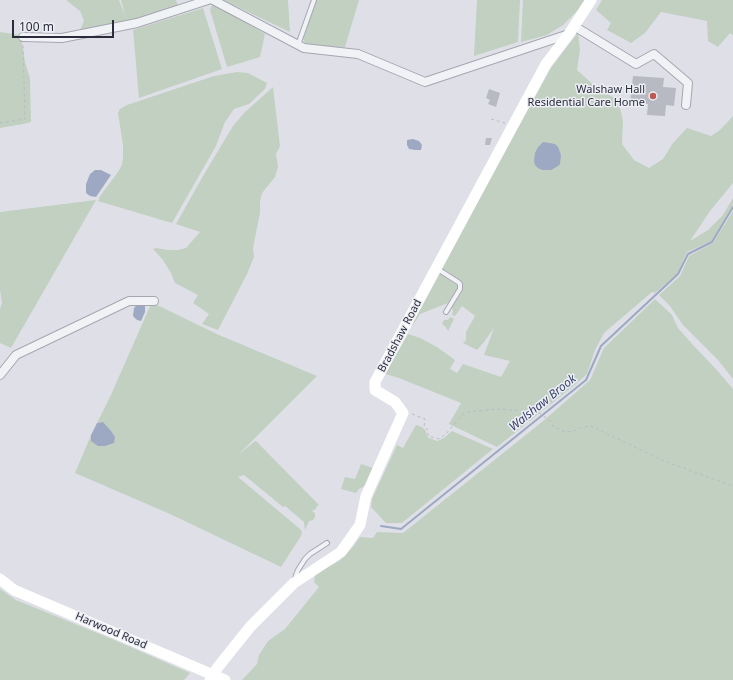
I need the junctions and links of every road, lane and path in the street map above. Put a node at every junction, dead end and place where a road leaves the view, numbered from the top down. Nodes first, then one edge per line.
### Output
1 (205, 0) edge
2 (213, 0) edge
3 (314, 0) edge
4 (591, 0) edge
5 (571, 30) junction
6 (23, 36) joint
7 (298, 45) junction
8 (686, 105) dead end
9 (491, 119) dead end
10 (0, 123) edge
11 (512, 127) junction
12 (436, 268) junction
13 (154, 301) dead end
14 (446, 312) dead end
15 (0, 375) edge
16 (412, 414) dead end
17 (733, 486) edge
18 (327, 543) dead end
19 (1, 581) edge
20 (294, 583) junction
21 (212, 678) edge
22 (225, 680) edge

1 - 6 street
2 - 7 street
3 - 7 lane
4 - 5 street, Bradshaw Road
5 - 7 street
5 - 8 street
5 - 11 street, Bradshaw Road
6 - 10 path
9 - 11 path
11 - 12 street, Bradshaw Road
12 - 14 lane
12 - 20 street, Bradshaw Road
13 - 15 street
16 - 17 path
18 - 20 lane
19 - 21 street, Harwood Road
20 - 21 street, Bradshaw Road
21 - 22 street, Harwood Road

